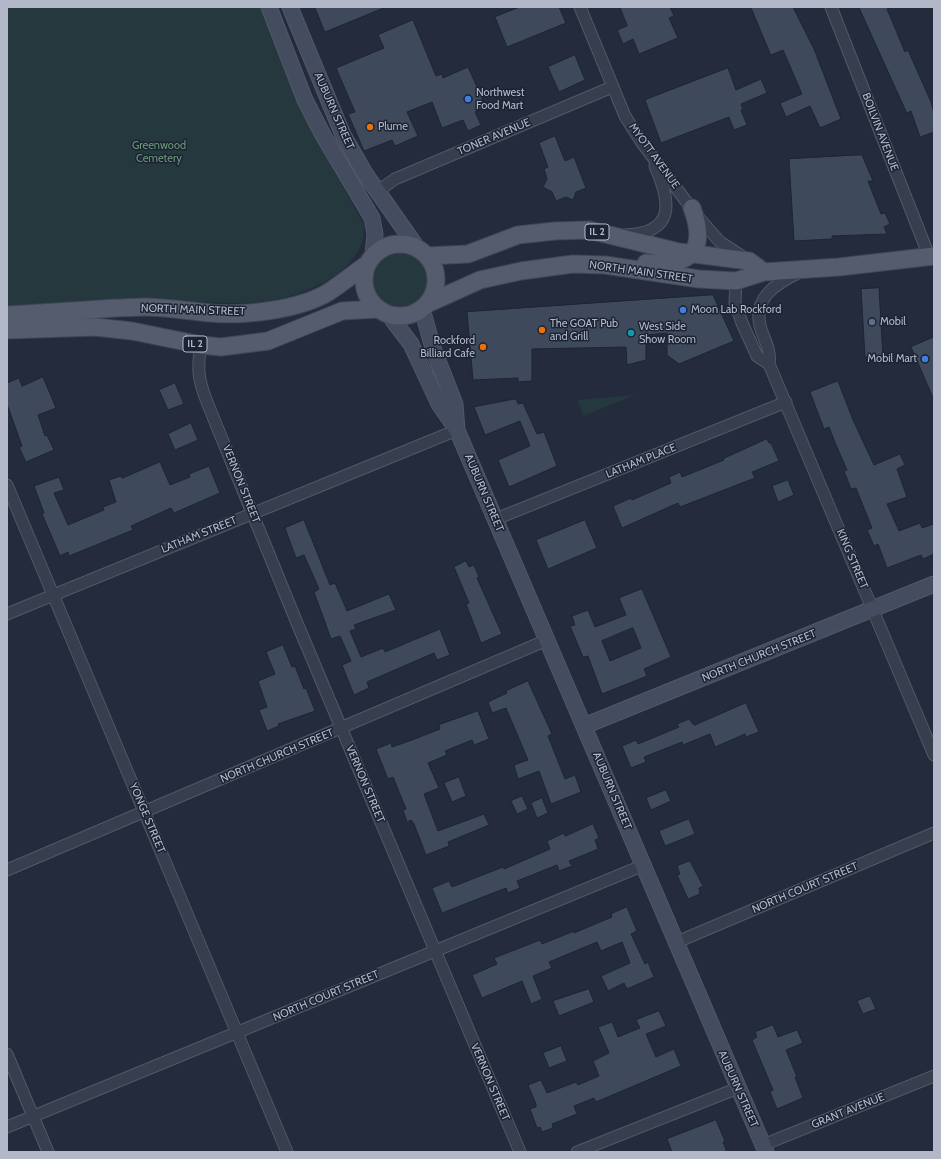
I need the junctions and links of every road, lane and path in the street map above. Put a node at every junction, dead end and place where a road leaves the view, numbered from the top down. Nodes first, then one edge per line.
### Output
1 (269, 7) edge
2 (290, 7) edge
3 (580, 7) edge
4 (831, 7) edge
5 (612, 87) junction
6 (649, 153) junction
7 (378, 191) junction
8 (692, 208) junction
9 (613, 235) junction
10 (423, 252) junction
11 (692, 254) junction
12 (931, 256) edge
13 (370, 260) junction
14 (749, 260) junction
15 (605, 265) junction
16 (808, 269) junction
17 (764, 272) junction
18 (736, 281) junction
19 (425, 306) junction
20 (383, 312) junction
21 (7, 315) edge
22 (7, 330) edge
23 (201, 345) junction
24 (769, 364) junction
25 (786, 402) junction
26 (457, 430) junction
27 (7, 485) edge
28 (253, 513) junction
29 (496, 519) junction
30 (934, 584) edge
31 (53, 594) junction
32 (873, 610) junction
33 (7, 614) edge
34 (547, 640) junction
35 (584, 726) junction
36 (342, 729) junction
37 (934, 755) edge
38 (144, 812) junction
39 (934, 833) edge
40 (644, 865) junction
41 (7, 870) edge
42 (677, 942) junction
43 (435, 950) junction
44 (238, 1033) junction
45 (7, 1054) edge
46 (934, 1076) edge
47 (738, 1088) junction
48 (33, 1116) junction
49 (7, 1127) edge
50 (764, 1148) edge
51 (48, 1152) edge
52 (287, 1152) edge
53 (520, 1152) edge
54 (576, 1152) edge

1 - 13 main road, AUBURN STREET
2 - 7 main road, AUBURN STREET
3 - 5 street, MYOTT AVENUE
4 - 12 street, BOILVIN AVENUE
5 - 6 street, MYOTT AVENUE
5 - 7 street, TONER AVENUE
6 - 8 street, MYOTT AVENUE
6 - 9 street
7 - 10 main road, AUBURN STREET
8 - 11 main road
8 - 14 street, MYOTT AVENUE
9 - 10 main road, IL 2
9 - 11 main road, IL 2
10 - 13 main road
10 - 19 main road
11 - 14 main road, IL 2
11 - 15 main road
12 - 16 main road, NORTH MAIN STREET
13 - 20 main road
13 - 21 main road, NORTH MAIN STREET
14 - 17 main road
15 - 18 main road, NORTH MAIN STREET
15 - 19 main road, NORTH MAIN STREET
16 - 17 main road, NORTH MAIN STREET
16 - 24 street, KING STREET
17 - 18 main road, NORTH MAIN STREET
18 - 24 street, KING STREET
19 - 20 main road
19 - 26 main road, AUBURN STREET
20 - 23 main road, IL 2
20 - 26 main road, AUBURN STREET
22 - 23 main road, IL 2
23 - 28 street, VERNON STREET
24 - 25 street, KING STREET
25 - 29 street, LATHAM PLACE
25 - 32 street, KING STREET
26 - 28 street, LATHAM STREET
26 - 29 main road, AUBURN STREET
27 - 31 street, YONGE STREET
28 - 31 street, LATHAM STREET
28 - 36 street, VERNON STREET
29 - 34 main road, AUBURN STREET
30 - 32 main road, NORTH CHURCH STREET
31 - 33 street, LATHAM STREET
31 - 38 street, YONGE STREET
32 - 35 main road, NORTH CHURCH STREET
32 - 37 street, KING STREET
34 - 35 main road, AUBURN STREET
34 - 36 street, NORTH CHURCH STREET
35 - 40 main road, AUBURN STREET
36 - 38 street, NORTH CHURCH STREET
36 - 43 street, VERNON STREET
38 - 41 street, NORTH CHURCH STREET
38 - 44 street, YONGE STREET
39 - 42 street, NORTH COURT STREET
40 - 42 main road, AUBURN STREET
40 - 43 street, NORTH COURT STREET
42 - 47 main road, AUBURN STREET
43 - 44 street, NORTH COURT STREET
43 - 53 street, VERNON STREET
44 - 48 street, NORTH COURT STREET
44 - 52 street, YONGE STREET
45 - 48 street
46 - 50 street, GRANT AVENUE
47 - 50 main road, AUBURN STREET
47 - 54 street
48 - 49 street, NORTH COURT STREET
48 - 51 street

